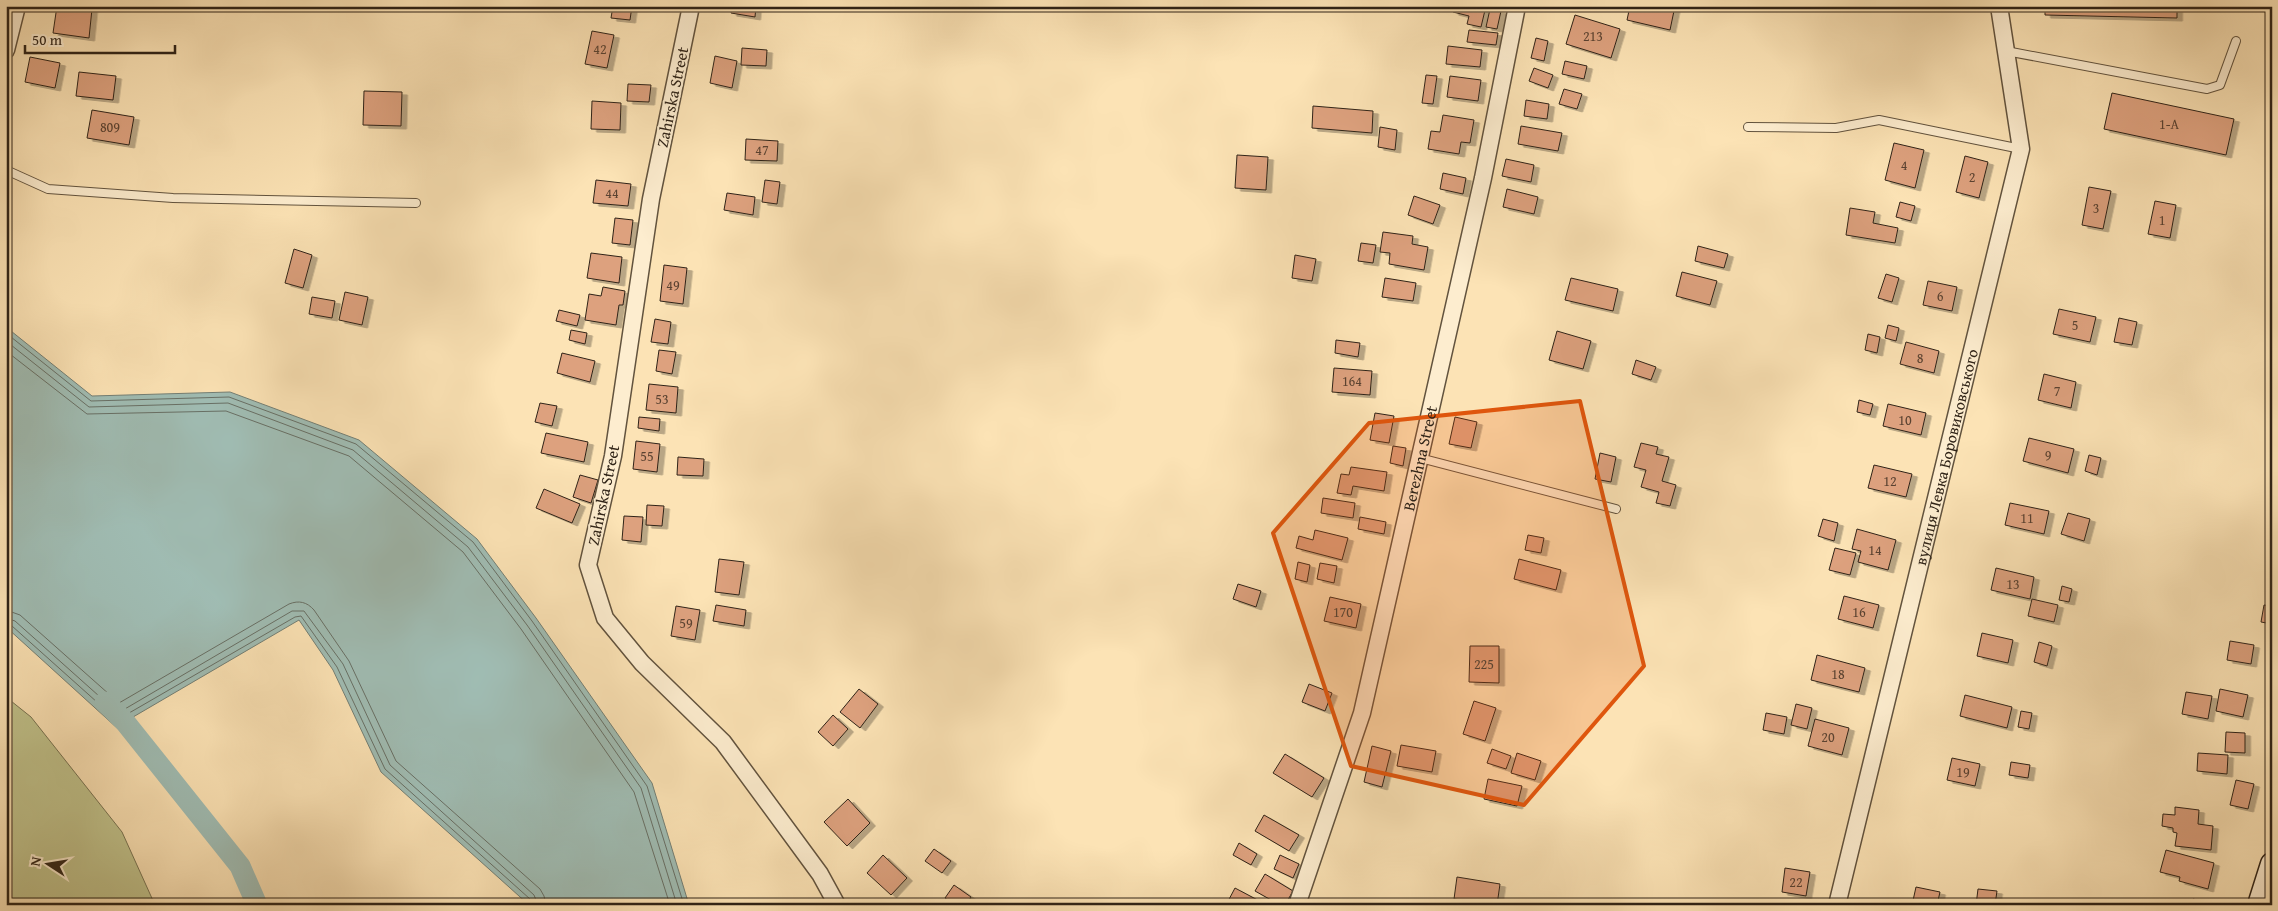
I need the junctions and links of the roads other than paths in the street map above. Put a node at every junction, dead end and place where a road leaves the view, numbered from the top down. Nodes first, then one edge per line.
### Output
1 (17, 6) edge
2 (691, 6) edge
3 (1517, 6) edge
4 (1999, 6) edge
5 (2236, 41) dead end
6 (6, 50) edge
7 (2006, 51) junction
8 (1748, 128) dead end
9 (2021, 149) junction
10 (6, 170) edge
11 (416, 203) dead end
12 (1420, 458) junction
13 (1616, 509) dead end
14 (2272, 864) edge
15 (837, 905) edge
16 (1297, 905) edge
17 (1837, 905) edge
18 (2259, 905) edge

1 - 6 street
2 - 15 street, Zahirska Street
3 - 12 street, Berezhna Street
4 - 7 street, вулиця Левка Боровиковського
5 - 7 lane
7 - 9 street, вулиця Левка Боровиковського
8 - 9 lane
9 - 17 street, вулиця Левка Боровиковського
10 - 11 lane
12 - 13 lane
12 - 16 street, Berezhna Street
14 - 18 street

